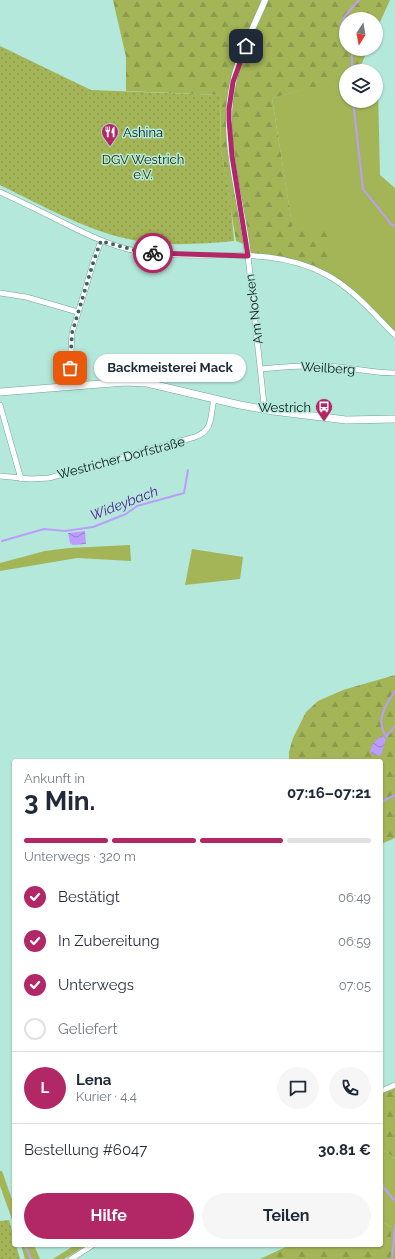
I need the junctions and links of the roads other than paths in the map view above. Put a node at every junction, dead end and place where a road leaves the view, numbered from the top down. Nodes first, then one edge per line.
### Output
1 (265, 0) edge
2 (0, 192) edge
3 (101, 241) junction
4 (248, 256) junction
5 (0, 293) edge
6 (78, 312) junction
7 (395, 335) edge
8 (261, 369) junction
9 (395, 373) edge
10 (69, 386) junction
11 (0, 392) edge
12 (214, 399) junction
13 (0, 404) edge
14 (263, 409) junction
15 (395, 419) edge
16 (0, 476) edge
17 (21, 479) junction
18 (395, 1085) edge
19 (383, 1090) edge
20 (90, 1247) edge
21 (71, 1259) edge

1 - 4 street, Am Nocken
2 - 3 street
3 - 4 street
3 - 6 street
4 - 7 street
4 - 8 street, Am Nocken
5 - 6 street
6 - 10 street
8 - 9 street, Weilberg
8 - 14 street, Am Nocken
10 - 11 main road
10 - 12 main road
12 - 14 main road
12 - 17 street, Westricher Dorfstraße
13 - 17 street
14 - 15 main road
16 - 17 street, Westricher Dorfstraße
18 - 19 street
20 - 21 street

